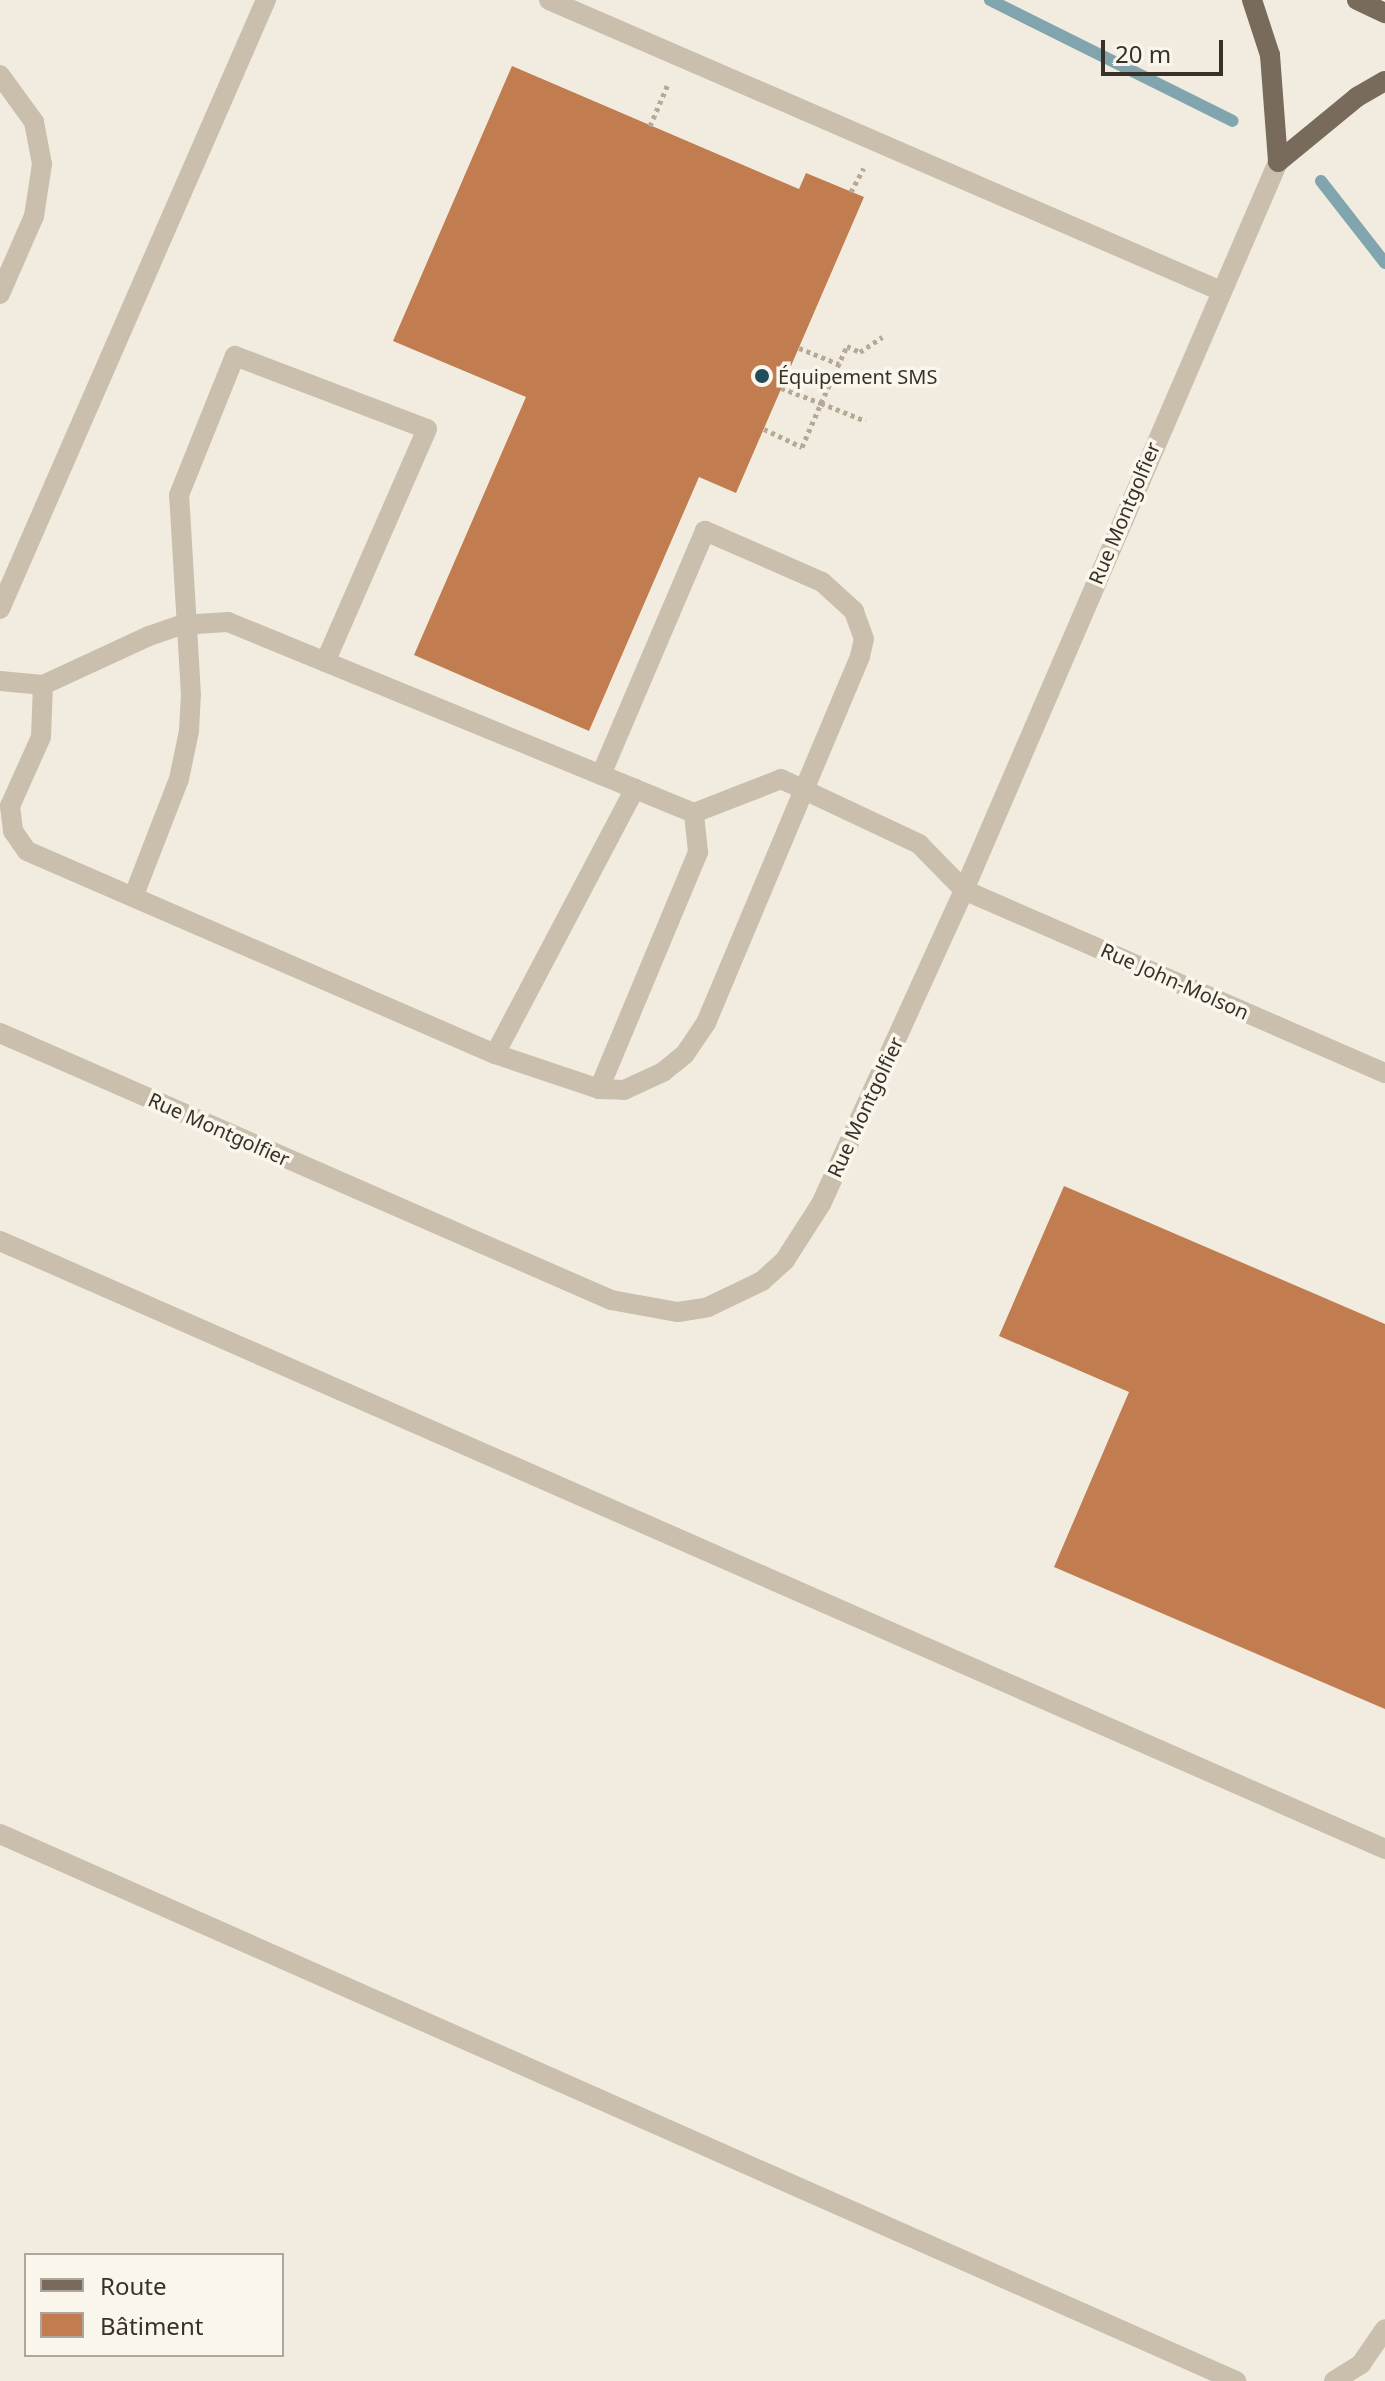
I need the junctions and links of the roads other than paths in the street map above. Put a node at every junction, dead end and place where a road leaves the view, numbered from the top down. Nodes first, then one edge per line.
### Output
1 (266, 0) edge
2 (549, 0) edge
3 (1252, 0) edge
4 (1357, 0) edge
5 (1385, 13) edge
6 (0, 75) edge
7 (1385, 81) edge
8 (1278, 162) junction
9 (1221, 291) junction
10 (0, 294) edge
11 (0, 609) edge
12 (187, 625) junction
13 (325, 662) junction
14 (0, 681) edge
15 (43, 685) junction
16 (601, 775) junction
17 (801, 788) junction
18 (635, 789) junction
19 (694, 813) junction
20 (964, 890) junction
21 (134, 895) junction
22 (0, 1033) edge
23 (495, 1054) junction
24 (1385, 1073) edge
25 (599, 1089) junction
26 (0, 1241) edge
27 (0, 1834) edge
28 (1385, 1849) edge
29 (1385, 2329) edge
30 (1236, 2381) edge
31 (1334, 2381) edge

1 - 11 street
2 - 9 street
3 - 8 main road
4 - 5 main road
6 - 10 street
7 - 8 main road
8 - 9 street, Rue Montgolfier
9 - 20 street, Rue Montgolfier
12 - 13 street
12 - 13 street
12 - 15 street
12 - 21 street
13 - 16 street
14 - 15 street
15 - 21 street
16 - 17 street
16 - 18 street
17 - 19 street
17 - 20 street
17 - 25 street
18 - 19 street
18 - 23 street
19 - 25 street
20 - 22 street, Rue Montgolfier
20 - 24 street, Rue John-Molson
21 - 23 street
23 - 25 street
26 - 28 street
27 - 30 street
29 - 31 street

